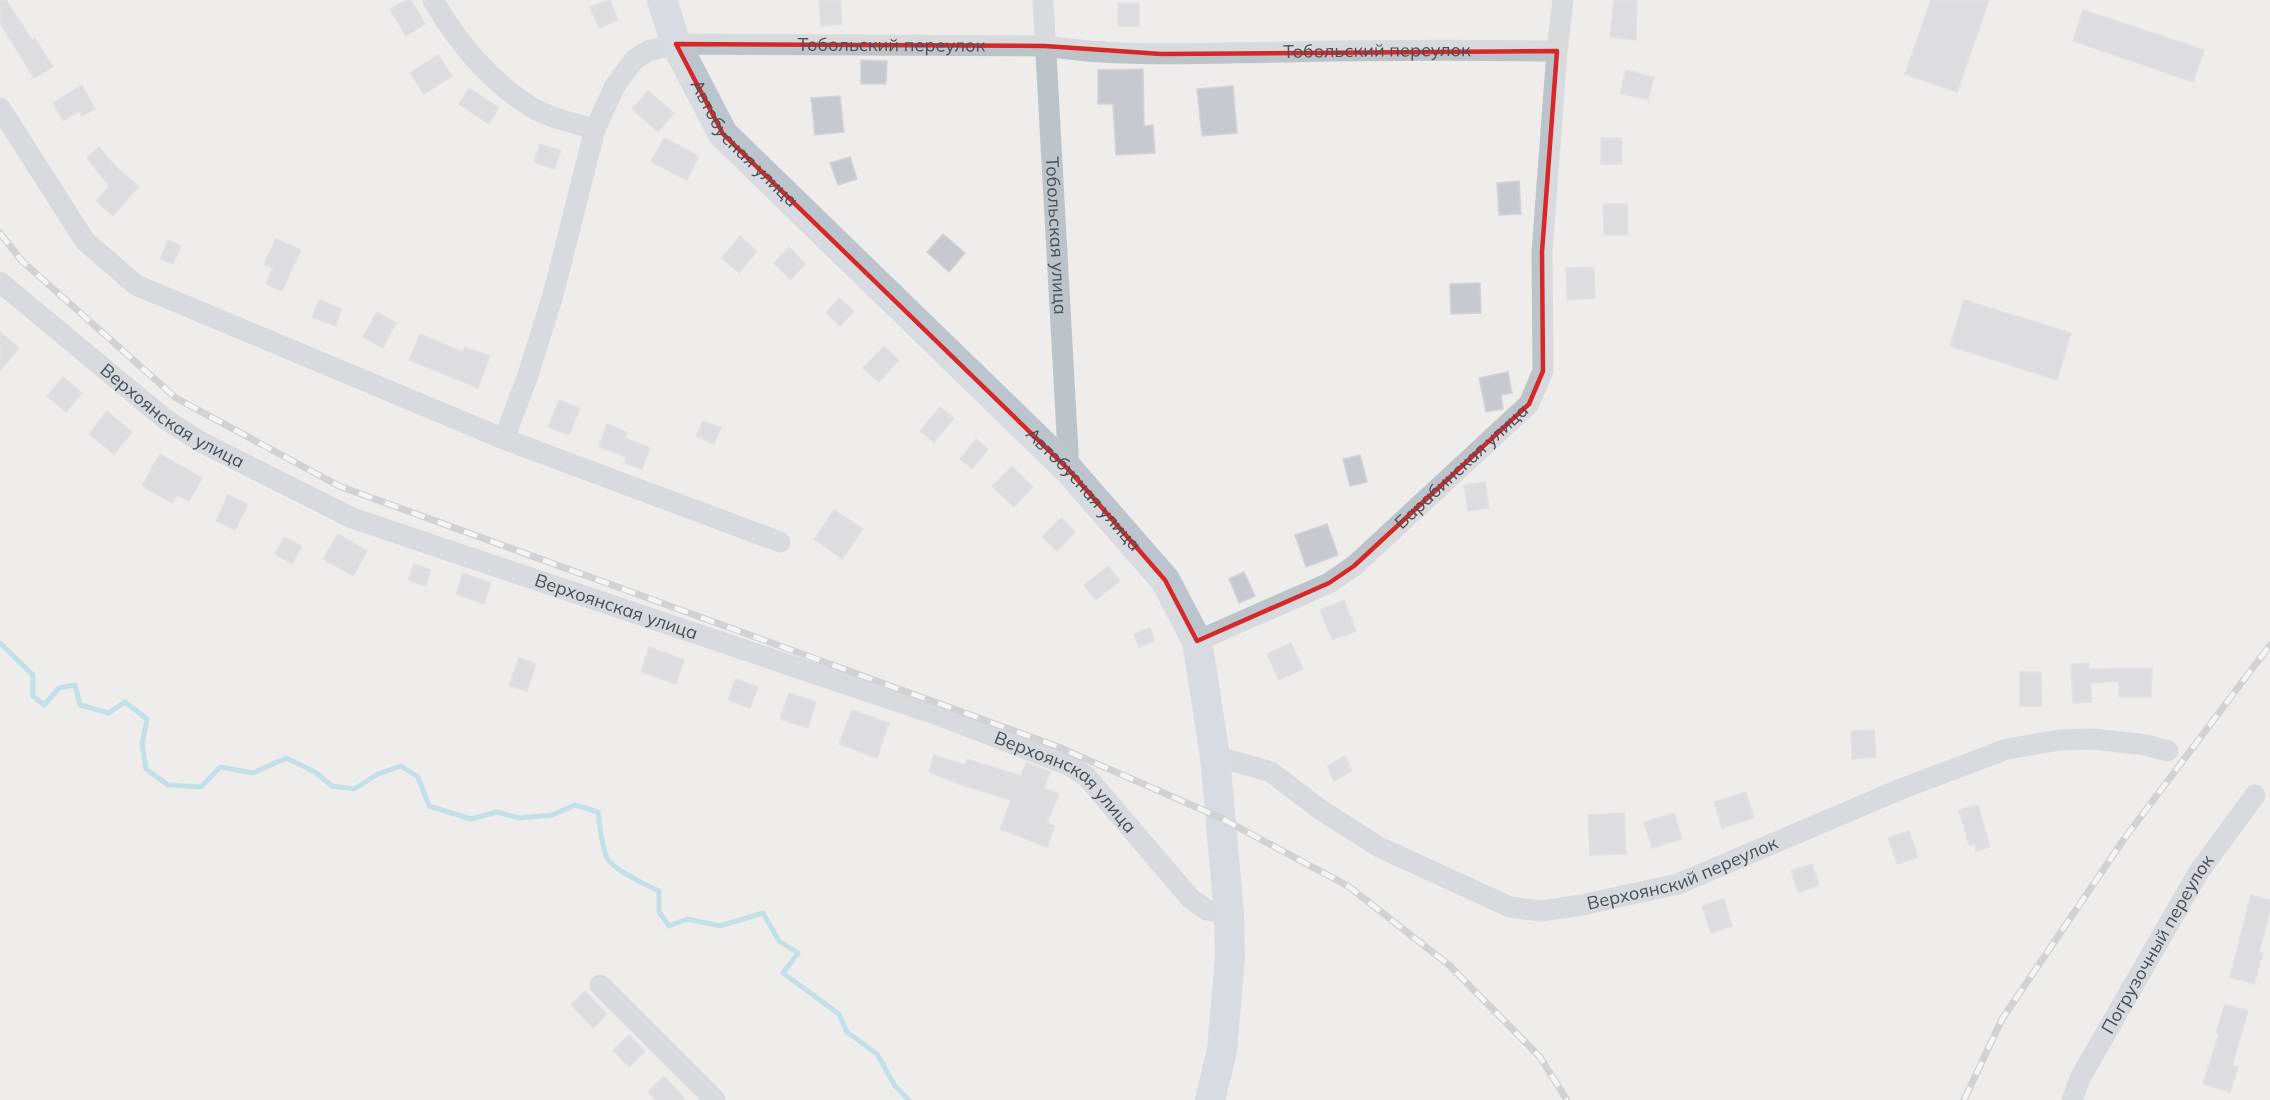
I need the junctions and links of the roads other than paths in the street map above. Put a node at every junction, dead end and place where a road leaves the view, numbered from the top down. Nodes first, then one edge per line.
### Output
1 (433, 0) edge
2 (662, 0) edge
3 (1043, 0) edge
4 (1563, 0) edge
5 (676, 44) junction
6 (1045, 46) junction
7 (1557, 51) junction
8 (0, 108) edge
9 (595, 129) junction
10 (0, 282) edge
11 (504, 439) junction
12 (1069, 470) junction
13 (780, 542) dead end
14 (1197, 641) junction
15 (2168, 751) dead end
16 (1215, 756) junction
17 (2255, 795) dead end
18 (1229, 914) junction
19 (600, 985) dead end
20 (715, 1100) edge
21 (1210, 1100) edge
22 (2072, 1100) edge

1 - 9 street
2 - 5 street, Автобусная улица
3 - 6 street, Тобольская улица
4 - 7 street, Барабинская улица
5 - 6 street, Тобольский переулок
5 - 9 street, Тобольский переулок
5 - 12 street, Автобусная улица
6 - 7 street, Тобольский переулок
6 - 12 street, Тобольская улица
7 - 14 street, Барабинская улица
8 - 11 street
9 - 11 street, Тобольский переулок
10 - 18 street, Верхоянская улица
11 - 13 street
12 - 14 street, Автобусная улица
14 - 16 street, Автобусная улица
15 - 16 street, Верхоянский переулок
16 - 18 street, Автобусная улица
17 - 22 street, Погрузочный переулок
18 - 21 street, Автобусная улица
19 - 20 street

